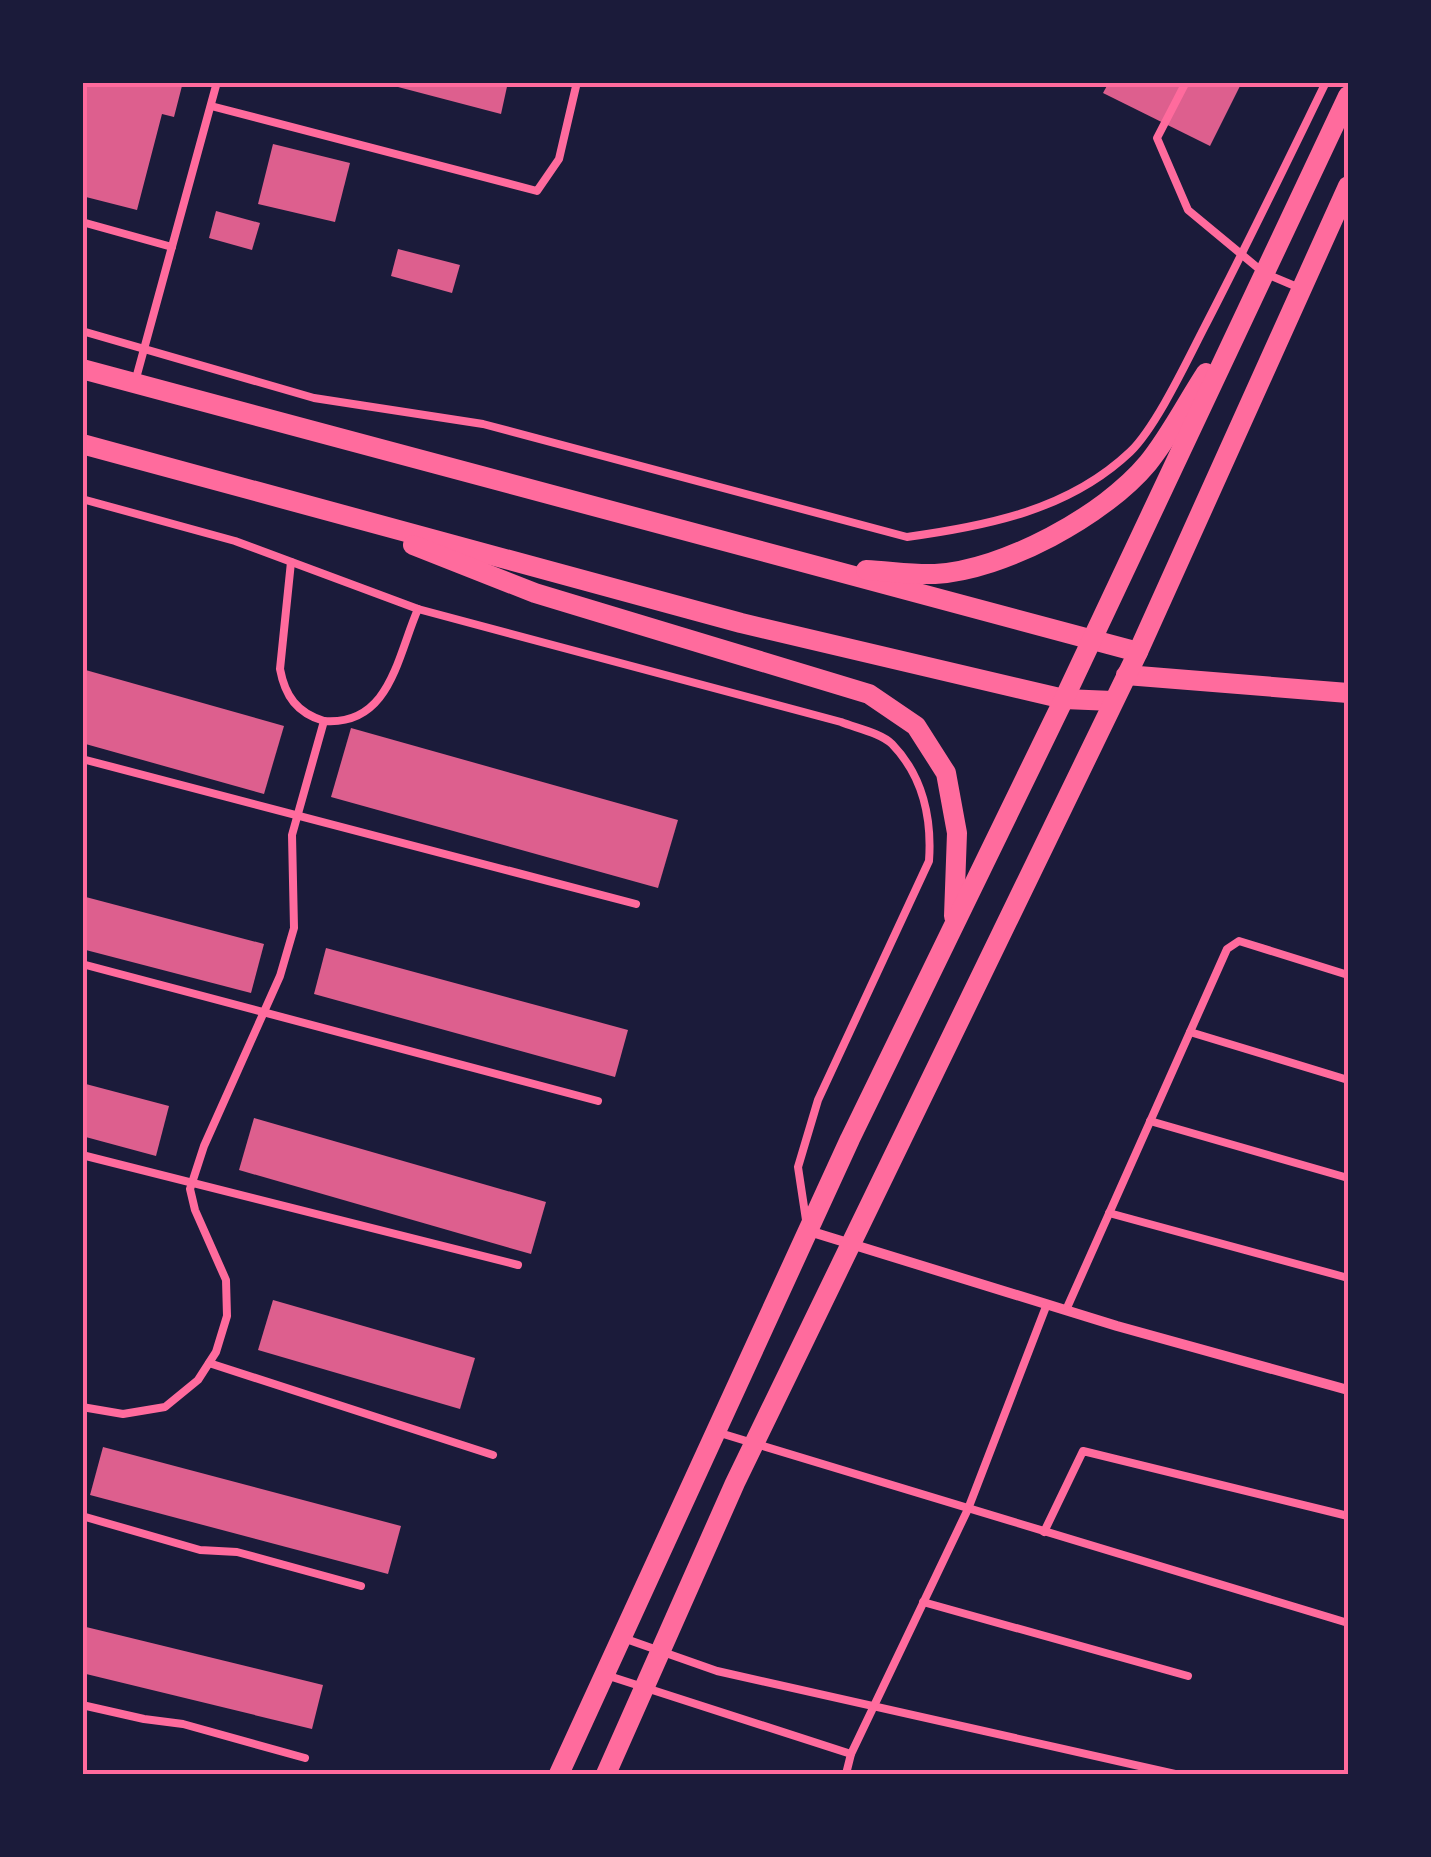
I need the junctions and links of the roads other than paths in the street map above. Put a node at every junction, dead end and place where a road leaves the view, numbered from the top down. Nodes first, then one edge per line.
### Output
1 (217, 82) edge
2 (577, 82) edge
3 (1186, 82) edge
4 (1326, 82) edge
5 (1348, 96) edge
6 (211, 106) junction
7 (1348, 186) edge
8 (82, 222) edge
9 (172, 247) junction
10 (1242, 255) junction
11 (1264, 274) junction
12 (1302, 288) junction
13 (1250, 304) junction
14 (82, 331) edge
15 (144, 348) junction
16 (82, 369) edge
17 (135, 382) junction
18 (82, 444) edge
19 (82, 499) edge
20 (323, 509) junction
21 (291, 562) junction
22 (822, 567) junction
23 (418, 608) junction
24 (1091, 640) junction
25 (1138, 652) junction
26 (1126, 675) junction
27 (1348, 694) edge
28 (1064, 698) junction
29 (1113, 701) junction
30 (324, 721) junction
31 (82, 758) edge
32 (297, 815) junction
33 (636, 904) dead end
34 (953, 927) junction
35 (82, 964) edge
36 (1348, 975) edge
37 (263, 1012) junction
38 (1190, 1032) junction
39 (1348, 1080) edge
40 (598, 1101) dead end
41 (1150, 1121) junction
42 (82, 1155) edge
43 (1348, 1178) edge
44 (192, 1183) junction
45 (1109, 1213) junction
46 (808, 1230) junction
47 (850, 1243) junction
48 (518, 1265) dead end
49 (1348, 1278) edge
50 (1047, 1304) junction
51 (1066, 1310) junction
52 (209, 1363) junction
53 (1348, 1390) edge
54 (83, 1409) edge
55 (716, 1432) junction
56 (754, 1444) junction
57 (494, 1455) dead end
58 (968, 1509) junction
59 (82, 1516) edge
60 (1348, 1516) edge
61 (1044, 1532) junction
62 (361, 1586) dead end
63 (923, 1602) junction
64 (1348, 1624) edge
65 (622, 1638) junction
66 (660, 1651) junction
67 (604, 1675) junction
68 (1188, 1676) dead end
69 (644, 1688) junction
70 (82, 1705) edge
71 (872, 1708) junction
72 (850, 1754) junction
73 (305, 1758) dead end
74 (559, 1774) edge
75 (606, 1774) edge
76 (846, 1774) edge
77 (1175, 1774) edge

1 - 6 lane
2 - 6 lane
3 - 10 lane
4 - 10 lane
5 - 11 main road
6 - 9 lane
7 - 12 main road
8 - 9 lane
9 - 15 lane
10 - 11 lane
10 - 15 lane
11 - 12 lane
11 - 13 main road
12 - 25 main road
13 - 22 main road
13 - 24 main road
14 - 15 lane
15 - 17 lane
16 - 17 main road
17 - 22 main road
18 - 20 main road
19 - 21 lane
20 - 28 main road
20 - 34 main road
21 - 23 lane
21 - 30 lane
22 - 24 main road
23 - 30 lane
23 - 46 lane
24 - 25 main road
24 - 28 main road
25 - 26 main road
26 - 27 main road
26 - 29 main road
28 - 29 main road
28 - 34 main road
29 - 47 main road
30 - 32 lane
31 - 32 lane
32 - 33 lane
32 - 37 lane
34 - 46 main road
35 - 37 lane
36 - 38 lane
37 - 40 lane
37 - 44 lane
38 - 39 lane
38 - 41 lane
41 - 43 lane
41 - 45 lane
42 - 44 lane
44 - 48 lane
44 - 52 lane
45 - 49 lane
45 - 51 lane
46 - 47 street
46 - 55 main road
47 - 50 street
47 - 56 main road
50 - 51 street
50 - 58 lane
51 - 53 street
52 - 54 lane
52 - 57 lane
55 - 56 lane
55 - 65 main road
56 - 58 lane
56 - 66 main road
58 - 61 lane
58 - 63 lane
59 - 62 lane
60 - 61 lane
61 - 64 lane
63 - 68 lane
63 - 71 lane
65 - 66 lane
65 - 67 main road
66 - 69 main road
66 - 71 lane
67 - 69 lane
67 - 74 main road
69 - 72 lane
69 - 75 main road
70 - 73 lane
71 - 72 lane
71 - 77 lane
72 - 76 lane

